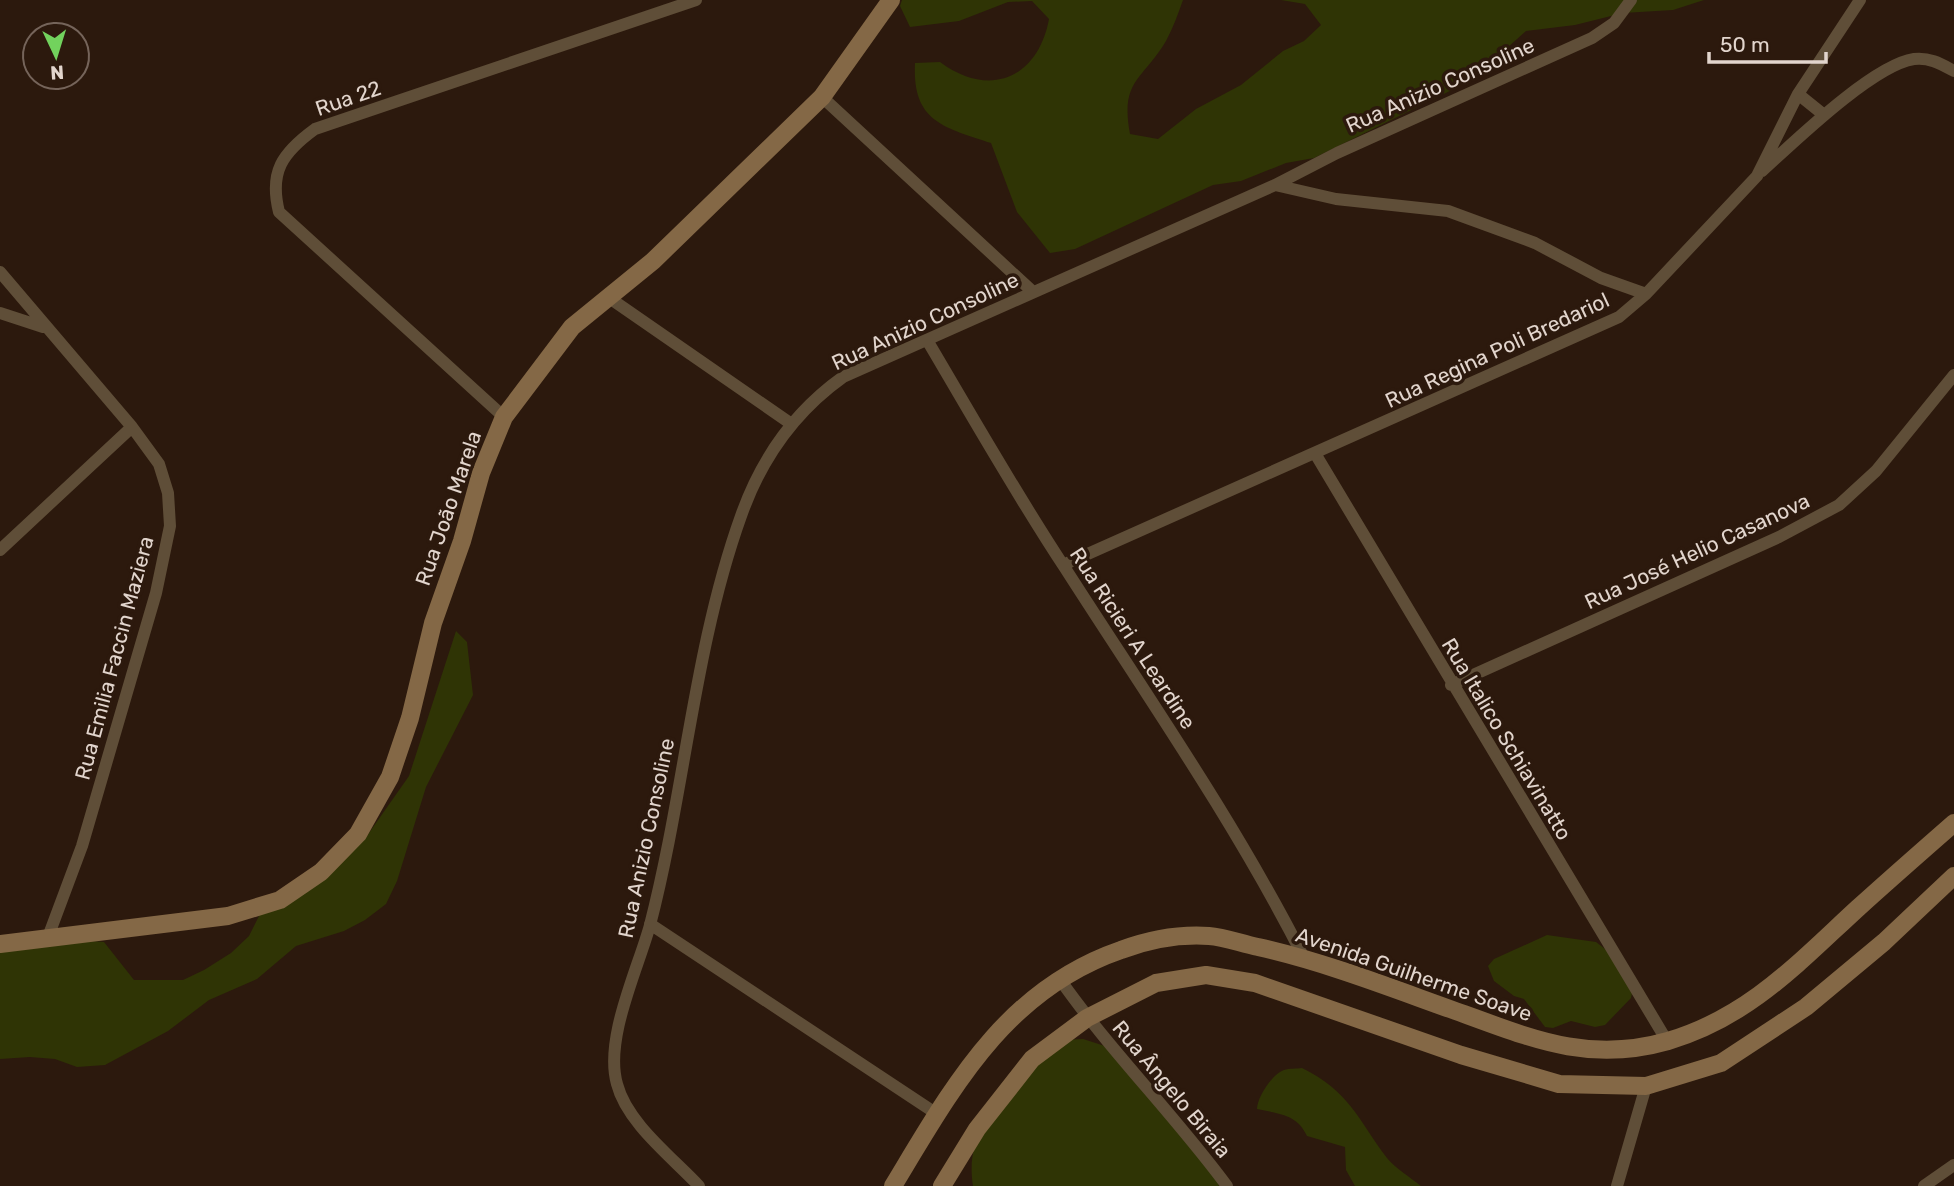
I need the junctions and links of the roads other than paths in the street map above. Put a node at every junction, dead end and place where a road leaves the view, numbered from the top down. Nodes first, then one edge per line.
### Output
1 (696, 0) edge
2 (891, 0) edge
3 (1631, 0) edge
4 (1860, 0) edge
5 (1954, 71) edge
6 (1798, 94) junction
7 (822, 97) junction
8 (1824, 115) junction
9 (1757, 176) junction
10 (1275, 185) junction
11 (0, 272) edge
12 (1032, 291) junction
13 (1646, 293) junction
14 (608, 297) junction
15 (0, 313) edge
16 (47, 328) junction
17 (927, 341) junction
18 (1954, 375) edge
19 (504, 417) junction
20 (790, 423) junction
21 (132, 427) junction
22 (1316, 455) junction
23 (0, 550) edge
24 (1063, 565) junction
25 (1451, 685) junction
26 (1954, 824) edge
27 (1954, 876) edge
28 (650, 924) junction
29 (48, 937) junction
30 (0, 944) edge
31 (1304, 957) junction
32 (1059, 978) junction
33 (1087, 1018) junction
34 (1667, 1041) junction
35 (1646, 1086) junction
36 (937, 1114) junction
37 (1954, 1165) edge
38 (699, 1186) edge
39 (893, 1186) edge
40 (942, 1186) edge
41 (1227, 1186) edge
42 (1618, 1186) edge
43 (1924, 1186) edge

1 - 19 street, Rua 22
2 - 7 street, Rua João Marela
3 - 10 street, Rua Anizio Consoline
4 - 6 street, Rua Regina Poli Bredariol
5 - 8 street
6 - 8 street
6 - 9 street, Rua Regina Poli Bredariol
7 - 12 street
7 - 14 street, Rua João Marela
8 - 9 street
9 - 13 street, Rua Regina Poli Bredariol
10 - 12 street, Rua Anizio Consoline
10 - 13 street
11 - 16 street, Rua Emilia Faccin Maziera
12 - 17 street, Rua Anizio Consoline
13 - 22 street, Rua Regina Poli Bredariol
14 - 19 street, Rua João Marela
14 - 20 street
15 - 16 street
16 - 21 street, Rua Emilia Faccin Maziera
17 - 20 street, Rua Anizio Consoline
17 - 24 street, Rua Ricieri A Leardine
18 - 25 street, Rua José Helio Casanova
19 - 29 street, Rua João Marela
20 - 28 street, Rua Anizio Consoline
21 - 23 street
21 - 29 street, Rua Emilia Faccin Maziera
22 - 24 street, Rua Regina Poli Bredariol
22 - 25 street, Rua Italico Schiavinatto
24 - 31 street, Rua Ricieri A Leardine
25 - 34 street, Rua Italico Schiavinatto
26 - 34 street, Avenida Guilherme Soave
27 - 35 street
28 - 36 street
28 - 38 street, Rua Anizio Consoline
29 - 30 street, Rua João Marela
31 - 32 street, Avenida Guilherme Soave
31 - 34 street, Avenida Guilherme Soave
32 - 33 street, Rua Ângelo Biraia
32 - 36 street, Avenida Guilherme Soave
33 - 35 street
33 - 40 street
33 - 41 street, Rua Ângelo Biraia
35 - 42 street
36 - 39 street, Avenida Guilherme Soave
37 - 43 street

